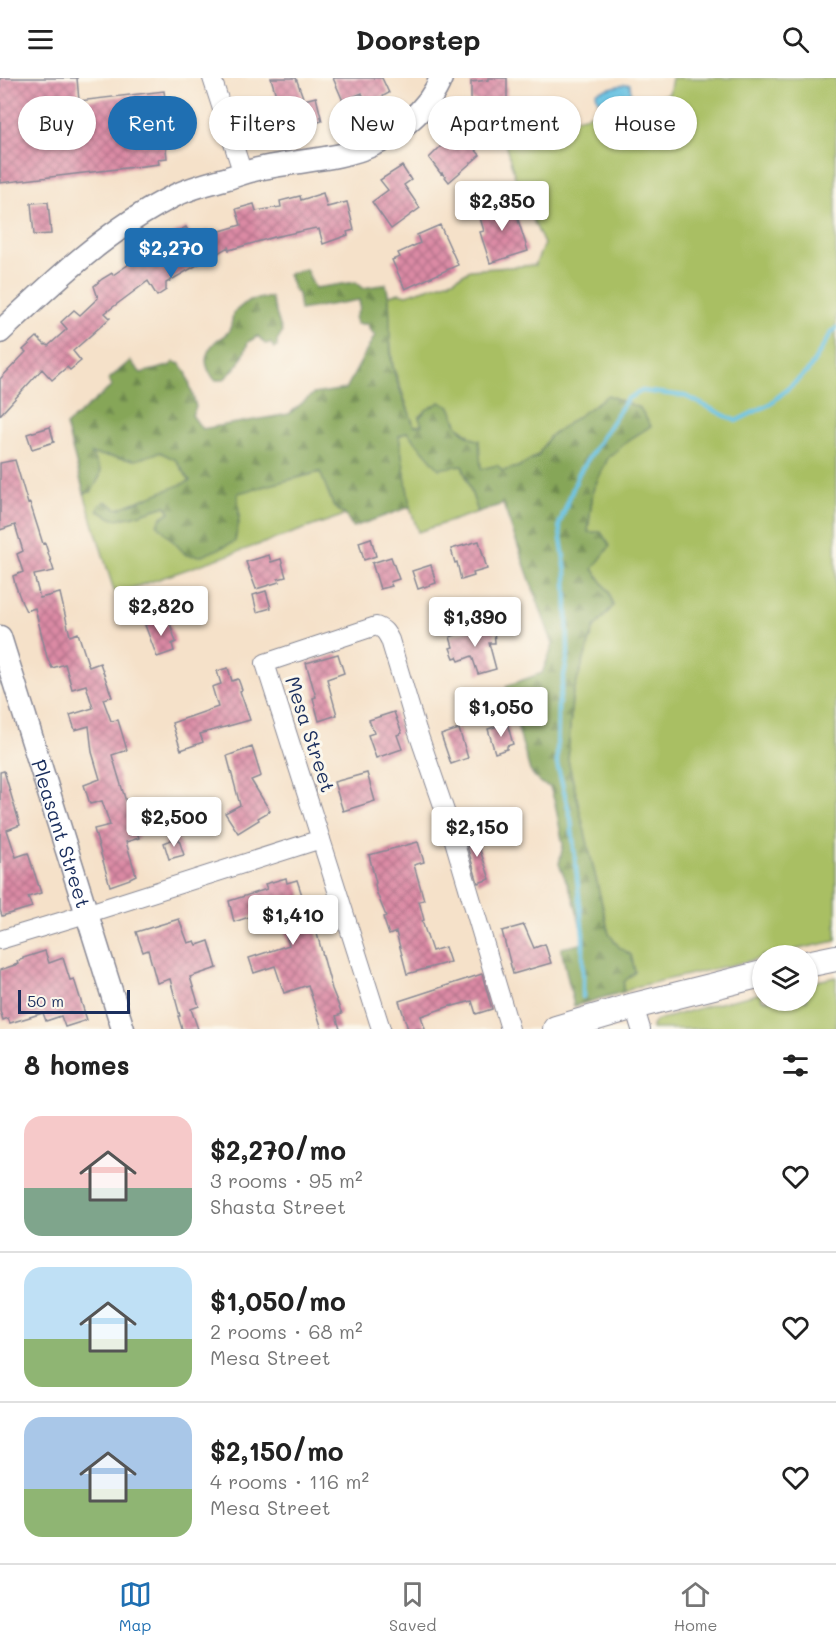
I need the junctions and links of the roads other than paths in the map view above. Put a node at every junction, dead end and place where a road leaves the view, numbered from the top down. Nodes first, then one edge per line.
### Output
1 (212, 78) edge
2 (441, 78) edge
3 (243, 174) junction
4 (0, 332) edge
5 (0, 637) edge
6 (321, 838) junction
7 (86, 914) junction
8 (0, 940) edge
9 (836, 958) edge
10 (818, 962) edge
11 (752, 977) edge
12 (637, 1017) edge
13 (123, 1029) edge
14 (381, 1029) edge
15 (510, 1029) edge
16 (556, 1029) edge

1 - 3 street
2 - 3 street
3 - 4 street
5 - 7 street, Pleasant Street
6 - 7 street
6 - 14 street, Mesa Street
6 - 15 street, Mesa Street
7 - 8 street
7 - 13 street, Pleasant Street
9 - 10 main road
11 - 12 main road
12 - 16 main road

